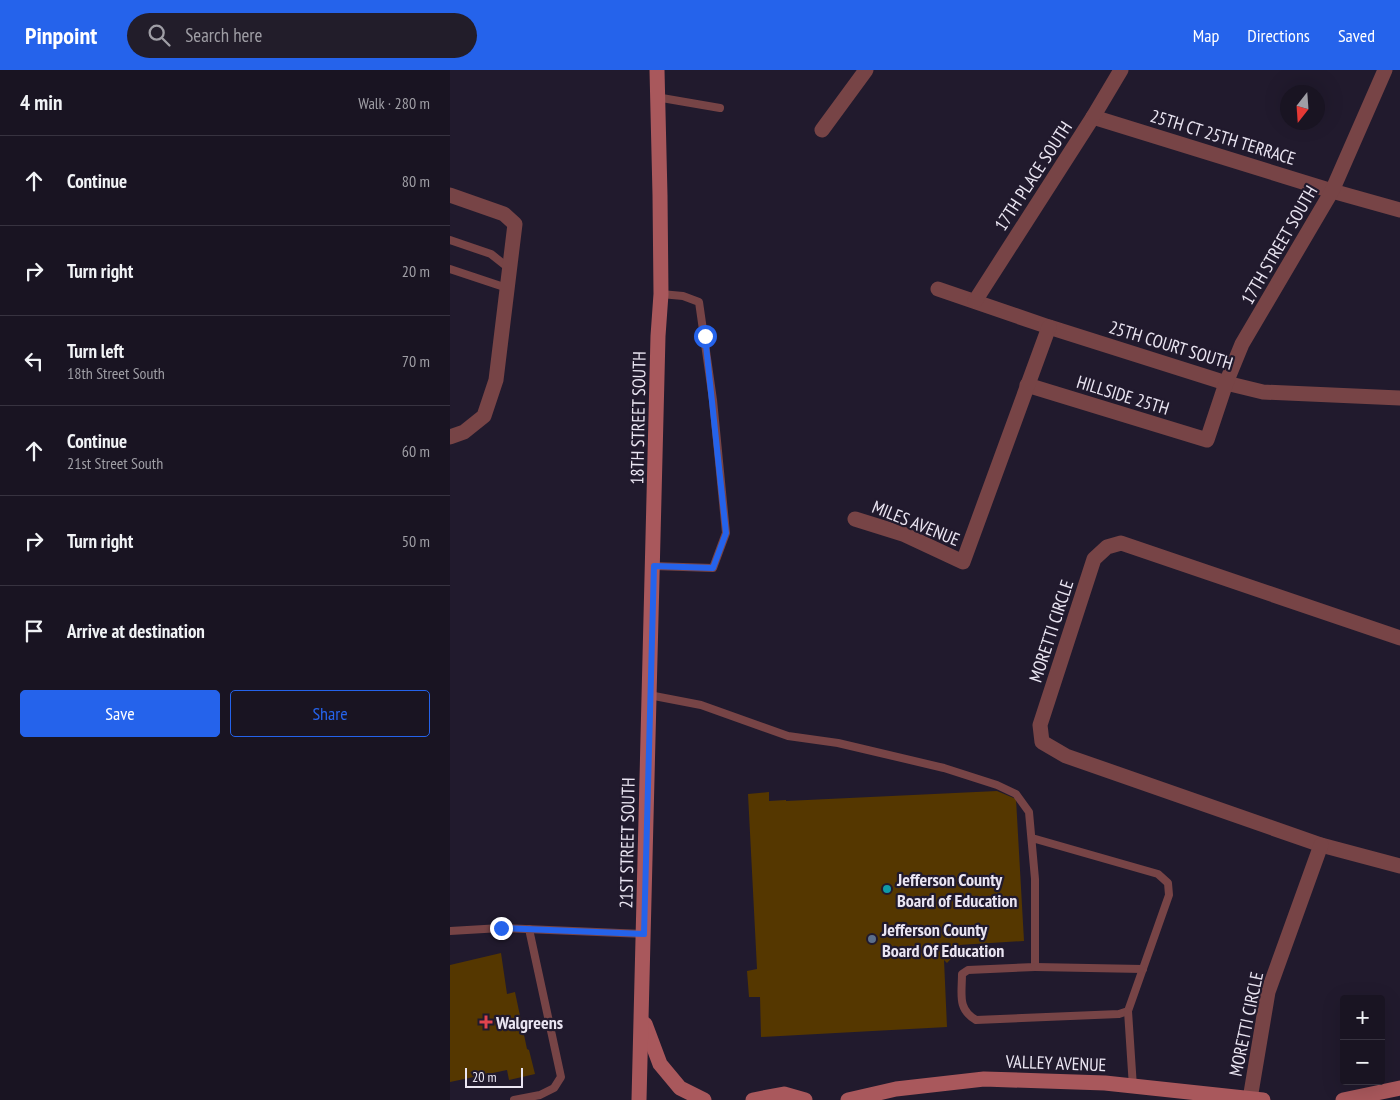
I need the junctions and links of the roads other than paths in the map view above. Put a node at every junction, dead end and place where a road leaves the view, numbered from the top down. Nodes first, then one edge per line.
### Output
1 (657, 70) edge
2 (866, 70) edge
3 (1121, 70) edge
4 (1385, 70) edge
5 (656, 97) junction
6 (720, 108) dead end
7 (1093, 117) junction
8 (822, 130) dead end
9 (1332, 191) junction
10 (450, 195) edge
11 (1400, 210) edge
12 (450, 240) edge
13 (450, 269) edge
14 (510, 269) junction
15 (507, 288) junction
16 (938, 289) dead end
17 (661, 294) junction
18 (974, 301) junction
19 (1049, 327) junction
20 (1226, 383) junction
21 (1027, 386) junction
22 (1400, 398) edge
23 (450, 438) edge
24 (1207, 440) joint
25 (855, 519) dead end
26 (654, 566) junction
27 (1400, 638) edge
28 (650, 695) junction
29 (648, 766) joint
30 (1032, 838) junction
31 (1322, 845) junction
32 (1400, 866) edge
33 (529, 929) junction
34 (450, 931) edge
35 (644, 934) junction
36 (1035, 967) junction
37 (1143, 969) junction
38 (1128, 1011) junction
39 (642, 1016) junction
40 (1133, 1086) junction
41 (1400, 1088) edge
42 (1256, 1099) edge
43 (514, 1100) edge
44 (640, 1100) edge
45 (704, 1100) edge
46 (753, 1100) edge
47 (805, 1100) edge
48 (848, 1100) edge
49 (1342, 1100) edge

1 - 5 main road, 18TH STREET SOUTH
2 - 8 street
3 - 7 street, 17TH PLACE SOUTH
4 - 9 street, 17TH STREET SOUTH
5 - 6 lane
5 - 17 main road, 18TH STREET SOUTH
7 - 9 street, 25TH CT 25TH TERRACE
7 - 18 street, 17TH PLACE SOUTH
9 - 11 street, 25TH CT 25TH TERRACE
9 - 20 street, 17TH STREET SOUTH
10 - 14 street
12 - 14 lane
13 - 15 lane
14 - 15 street
15 - 23 street
16 - 18 street, 25TH COURT SOUTH
17 - 26 main road, 18TH STREET SOUTH
17 - 26 lane
18 - 19 street, 25TH COURT SOUTH
19 - 20 street, 25TH COURT SOUTH
19 - 21 street
20 - 22 street, 25TH COURT SOUTH
20 - 24 street, 17TH STREET SOUTH
21 - 24 street, HILLSIDE 25TH
21 - 25 street, MILES AVENUE
26 - 28 main road, 18TH STREET SOUTH
27 - 31 street, MORETTI CIRCLE
28 - 29 main road, 18TH STREET SOUTH
28 - 30 lane
29 - 35 main road, 21ST STREET SOUTH
30 - 36 lane
30 - 37 lane
31 - 32 street, MORETTI CIRCLE
31 - 42 street, MORETTI CIRCLE
33 - 34 lane
33 - 35 lane
33 - 43 lane
35 - 39 main road, 21ST STREET SOUTH
36 - 37 lane
36 - 38 lane
37 - 38 lane
38 - 40 lane
39 - 44 main road, 21ST STREET SOUTH
39 - 45 main road
40 - 42 main road, VALLEY AVENUE
40 - 48 main road, VALLEY AVENUE
41 - 49 main road
46 - 47 main road

